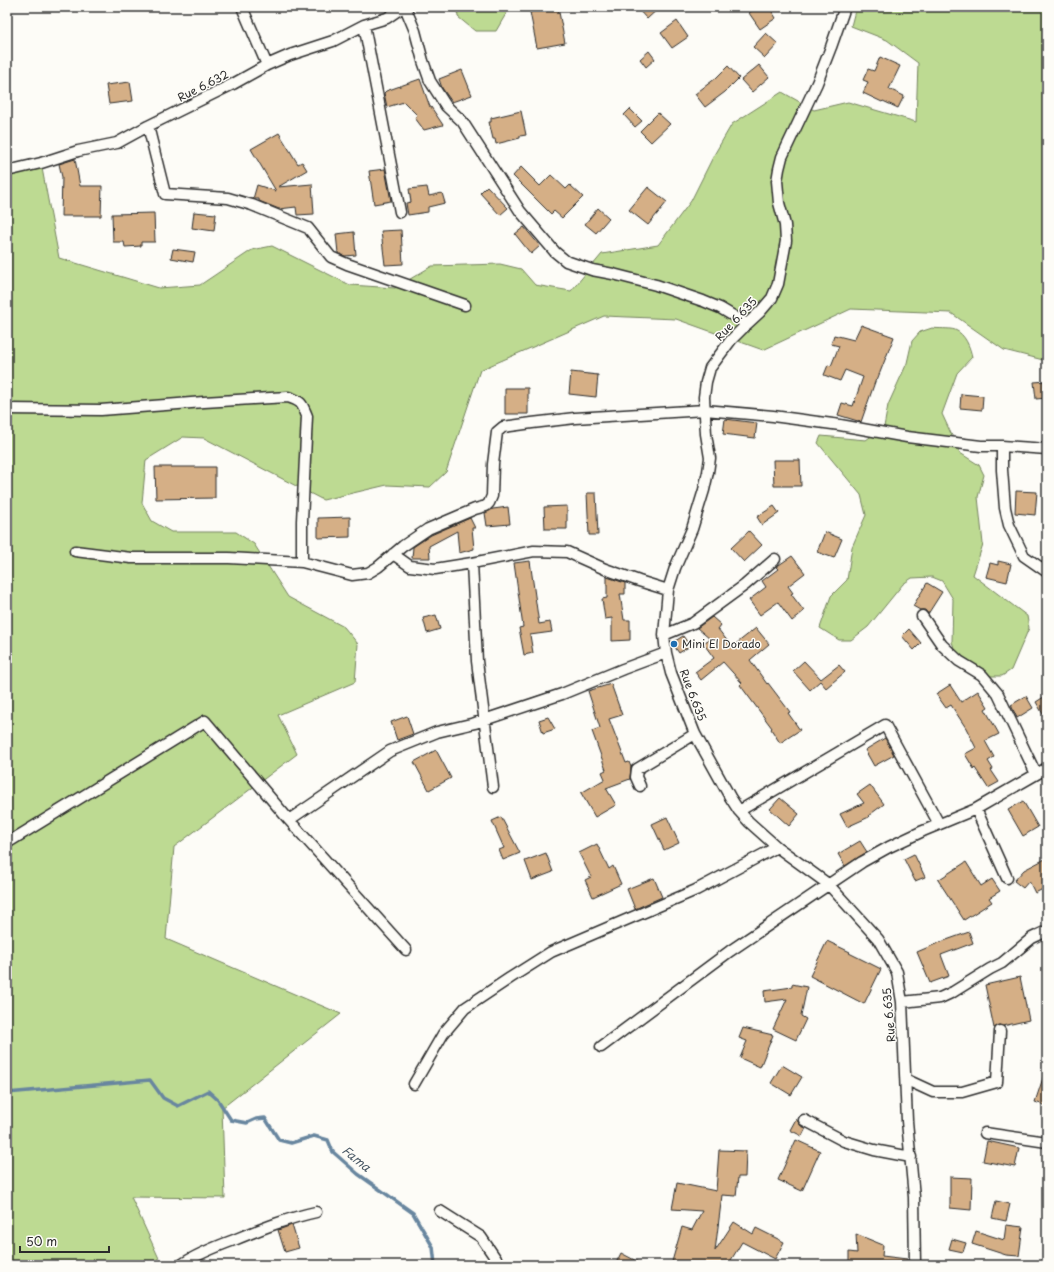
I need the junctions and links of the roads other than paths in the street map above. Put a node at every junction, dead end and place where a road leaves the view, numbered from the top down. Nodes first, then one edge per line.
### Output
1 (242, 7) edge
2 (404, 7) edge
3 (844, 7) edge
4 (364, 25) junction
5 (267, 65) junction
6 (148, 126) junction
7 (7, 172) edge
8 (400, 212) dead end
9 (465, 305) dead end
10 (747, 324) junction
11 (7, 409) edge
12 (705, 410) junction
13 (1002, 446) junction
14 (1047, 449) edge
15 (75, 551) dead end
16 (393, 554) junction
17 (775, 559) dead end
18 (302, 562) junction
19 (472, 563) junction
20 (1047, 572) edge
21 (668, 590) junction
22 (922, 616) dead end
23 (664, 635) junction
24 (666, 653) junction
25 (485, 719) junction
26 (695, 734) junction
27 (1047, 768) edge
28 (1036, 774) junction
29 (640, 786) dead end
30 (493, 787) dead end
31 (976, 809) junction
32 (739, 811) junction
33 (289, 820) junction
34 (939, 824) junction
35 (7, 843) edge
36 (777, 847) junction
37 (1006, 878) dead end
38 (828, 884) junction
39 (1047, 931) edge
40 (406, 950) dead end
41 (902, 1002) junction
42 (1000, 1031) dead end
43 (601, 1047) dead end
44 (906, 1080) junction
45 (414, 1084) dead end
46 (804, 1120) dead end
47 (985, 1133) dead end
48 (1047, 1142) edge
49 (911, 1157) junction
50 (440, 1211) dead end
51 (316, 1212) dead end
52 (181, 1265) edge
53 (502, 1265) edge
54 (915, 1265) edge

1 - 5 street
2 - 4 street, Rue 6.632
2 - 10 street
3 - 10 street, Rue 6.635
4 - 5 street, Rue 6.632
4 - 8 street
5 - 6 street, Rue 6.632
6 - 7 street, Rue 6.632
6 - 9 street
10 - 12 street, Rue 6.635
11 - 18 street
12 - 13 street
12 - 16 street
12 - 21 street, Rue 6.635
13 - 14 street
13 - 20 street
15 - 18 street
16 - 18 street
16 - 19 street
17 - 23 street
19 - 21 street
19 - 25 street
21 - 23 street, Rue 6.635
22 - 28 street
23 - 24 street, Rue 6.635
24 - 25 street
24 - 26 street, Rue 6.635
25 - 30 street
25 - 33 street
26 - 29 street
26 - 32 street, Rue 6.635
27 - 28 street
28 - 31 street
31 - 34 street
31 - 37 street
32 - 34 street
32 - 36 street, Rue 6.635
33 - 35 street
33 - 40 street
34 - 38 street
36 - 38 street, Rue 6.635
36 - 45 street
38 - 41 street, Rue 6.635
38 - 43 street
39 - 41 street
41 - 44 street, Rue 6.635
42 - 44 street
44 - 49 street, Rue 6.635
46 - 49 street
47 - 48 street
49 - 54 street, Rue 6.635
50 - 53 street
51 - 52 street

